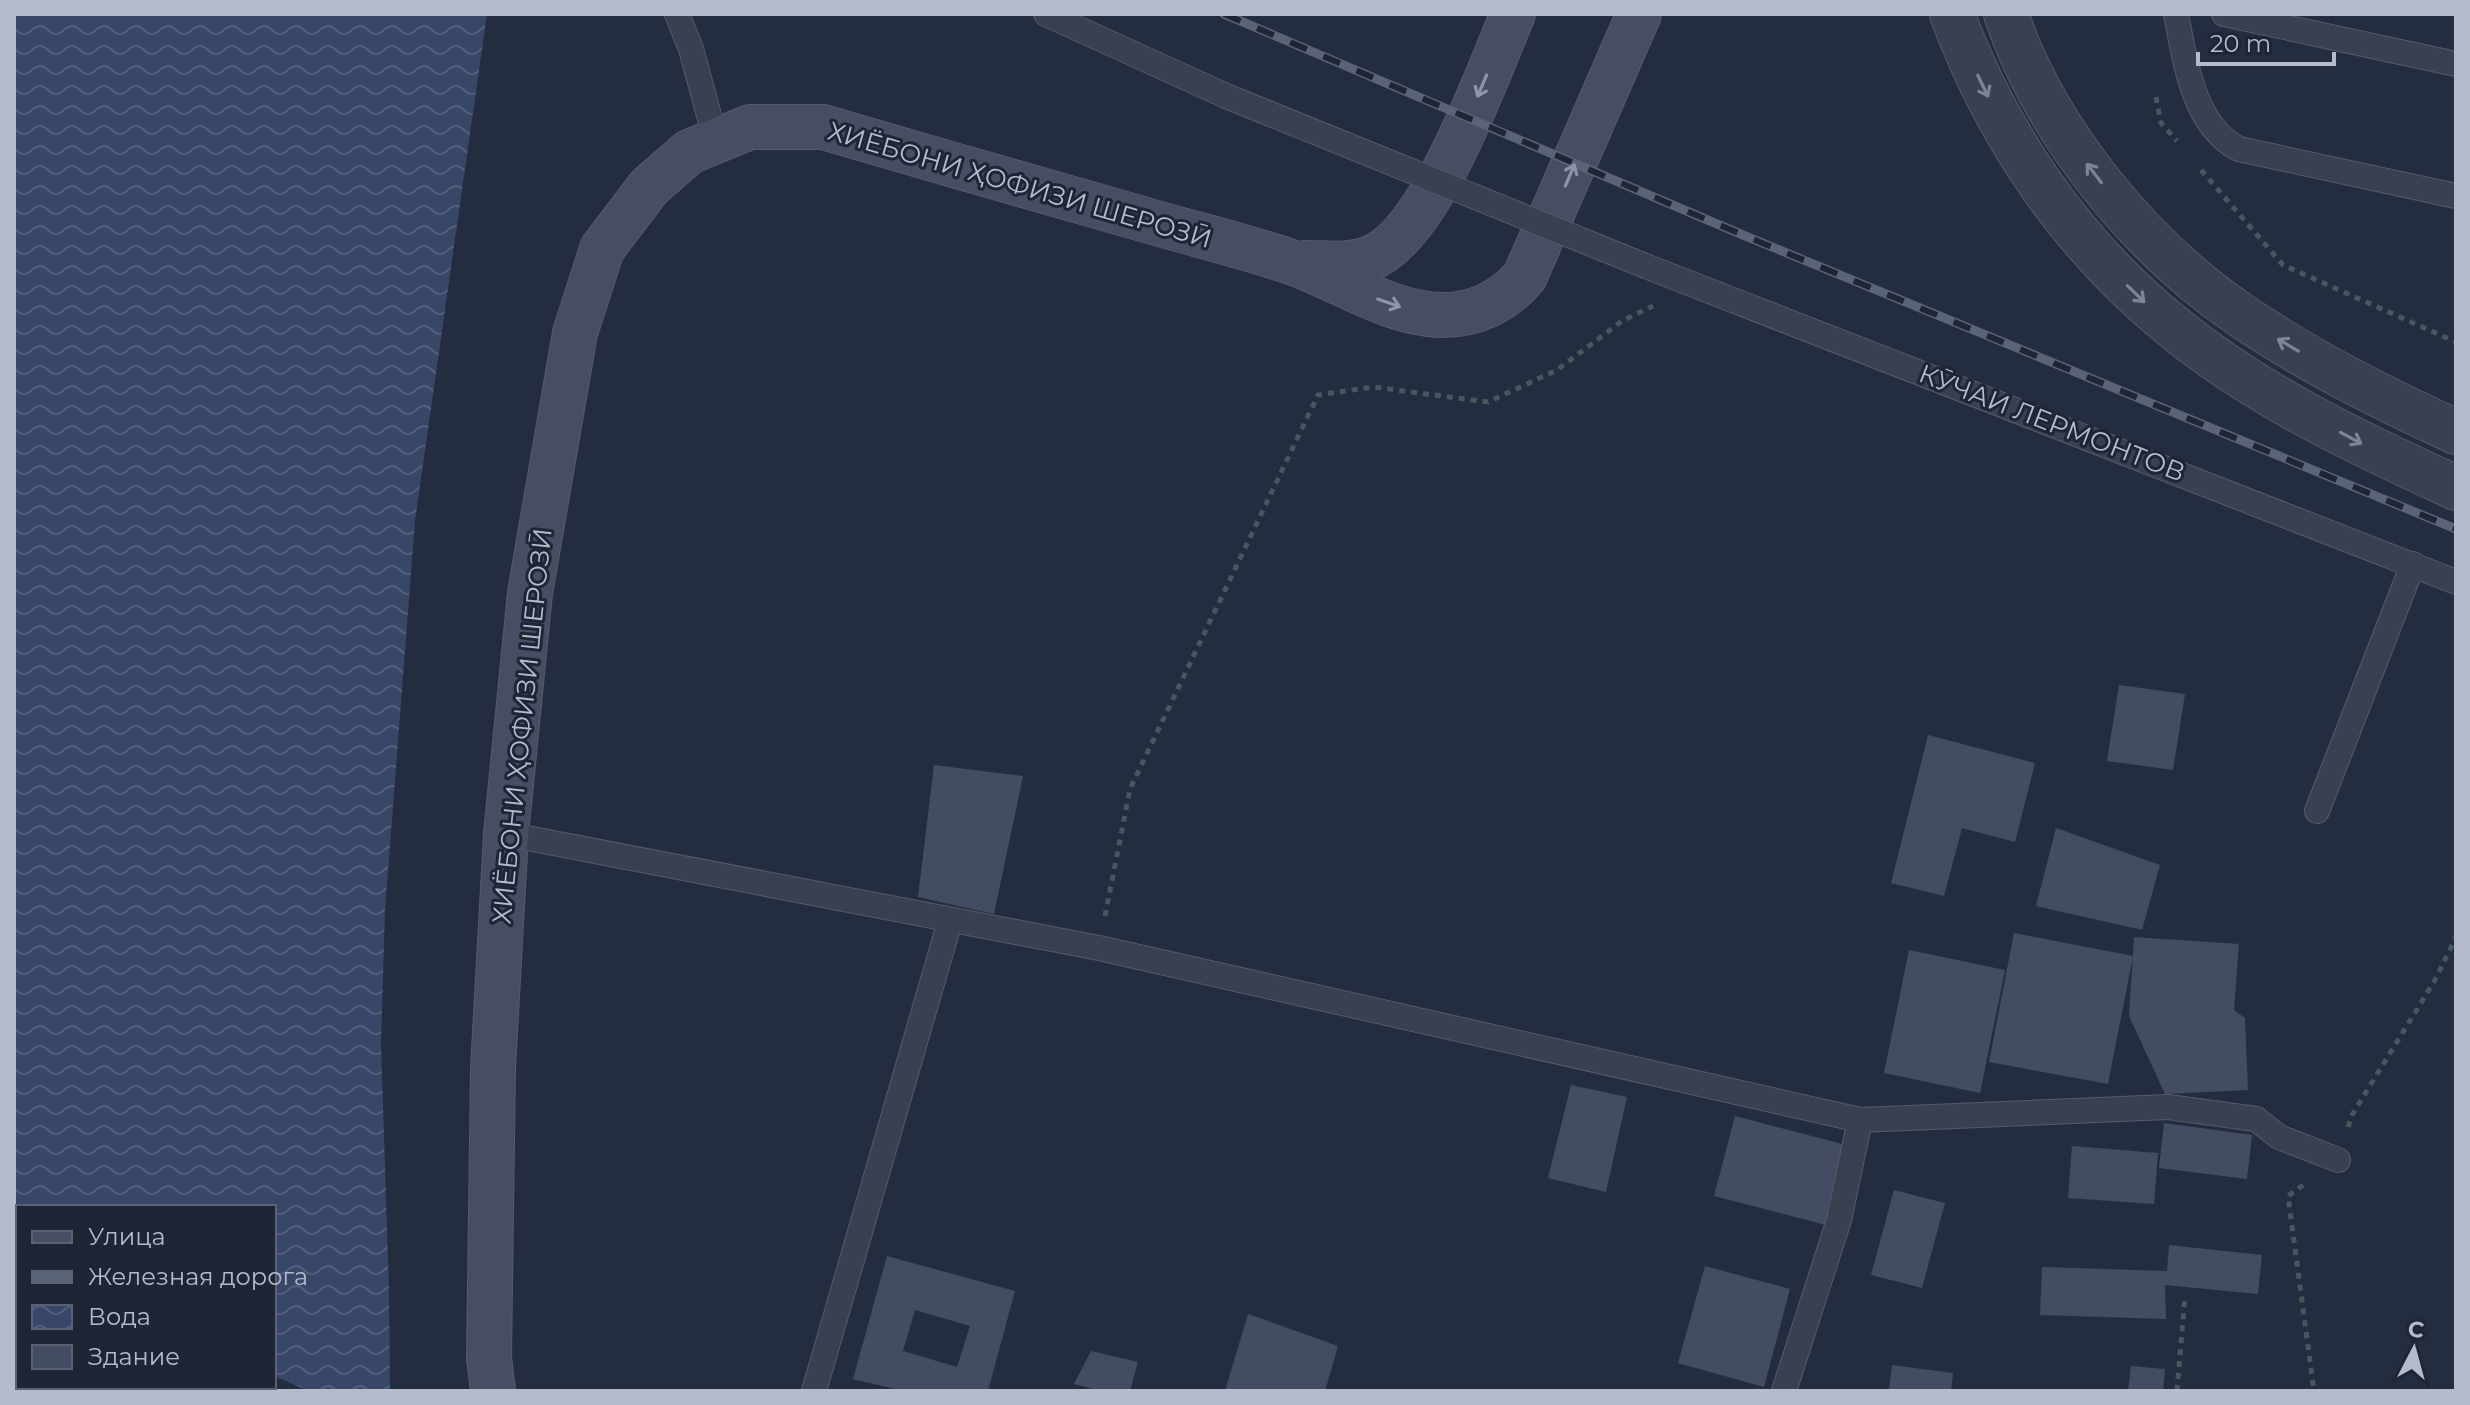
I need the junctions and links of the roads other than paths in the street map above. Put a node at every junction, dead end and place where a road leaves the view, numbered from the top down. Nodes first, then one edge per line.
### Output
1 (677, 14) edge
2 (1046, 14) edge
3 (1513, 14) edge
4 (1639, 14) edge
5 (1952, 14) edge
6 (2006, 14) edge
7 (2176, 14) edge
8 (2224, 14) edge
9 (2456, 64) edge
10 (716, 141) junction
11 (2456, 196) edge
12 (1292, 262) junction
13 (2456, 432) edge
14 (2456, 488) edge
15 (2413, 564) junction
16 (2456, 582) edge
17 (2317, 811) dead end
18 (506, 834) junction
19 (950, 921) junction
20 (1860, 1120) junction
21 (2338, 1160) dead end
22 (493, 1391) edge
23 (814, 1391) edge
24 (1784, 1391) edge

1 - 10 lane
2 - 15 lane, КӮЧАИ ЛЕРМОНТОВ, bridge
3 -> 12 main road, ХИЁБОНИ ҲОФИЗИ ШЕРОЗӢ
12 -> 4 main road, ХИЁБОНИ ҲОФИЗИ ШЕРОЗӢ
5 -> 14 street
13 -> 6 street
7 - 11 lane
8 - 9 lane
10 - 12 main road, ХИЁБОНИ ҲОФИЗИ ШЕРОЗӢ
10 - 18 main road, ХИЁБОНИ ҲОФИЗИ ШЕРОЗӢ
15 - 16 lane, КӮЧАИ ЛЕРМОНТОВ
15 - 17 lane
18 - 19 lane
18 - 22 main road, ХИЁБОНИ ҲОФИЗИ ШЕРОЗӢ
19 - 20 lane
19 - 23 lane
20 - 21 lane
20 - 24 lane

